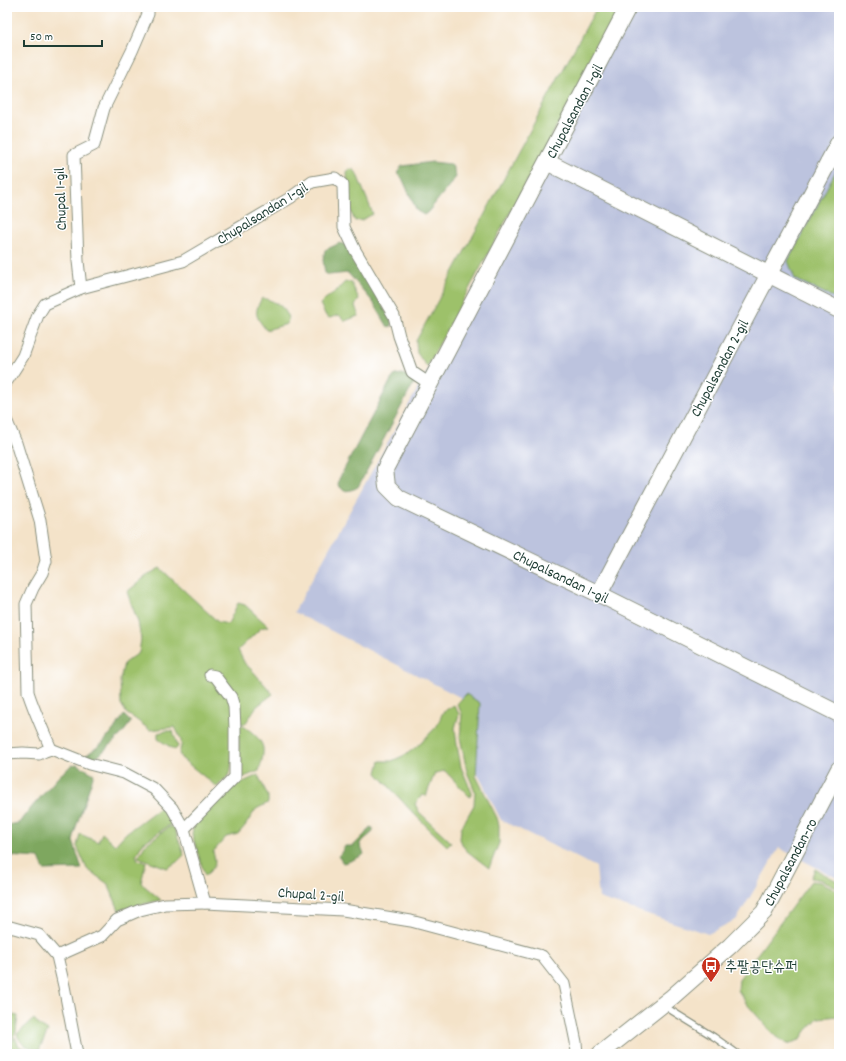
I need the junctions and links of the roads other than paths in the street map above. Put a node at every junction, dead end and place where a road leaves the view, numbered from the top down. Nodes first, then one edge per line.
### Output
1 (148, 7) edge
2 (628, 7) edge
3 (839, 142) edge
4 (547, 162) junction
5 (769, 275) junction
6 (81, 288) junction
7 (839, 310) edge
8 (7, 381) edge
9 (430, 384) junction
10 (7, 422) edge
11 (599, 594) junction
12 (210, 675) dead end
13 (839, 714) edge
14 (51, 749) junction
15 (7, 754) edge
16 (839, 770) edge
17 (184, 829) junction
18 (205, 903) junction
19 (7, 926) edge
20 (57, 956) junction
21 (662, 1005) junction
22 (77, 1054) edge
23 (577, 1054) edge
24 (600, 1054) edge
25 (738, 1054) edge

1 - 6 street, Chupal 1-gil
2 - 4 street, Chupalsandan 1-gil
3 - 5 street, Chupalsandan 2-gil
4 - 5 street
4 - 9 street, Chupalsandan 1-gil
5 - 7 street
5 - 11 street, Chupalsandan 2-gil
6 - 8 street
6 - 9 street, Chupalsandan 1-gil
9 - 11 street, Chupalsandan 1-gil
10 - 14 street
11 - 13 street, Chupalsandan 1-gil
12 - 17 street
14 - 15 street
14 - 17 street
16 - 21 street, Chupalsandan-ro
17 - 18 street
18 - 20 street, Chupal 2-gil
18 - 23 street, Chupal 2-gil
19 - 20 street
20 - 22 street
21 - 24 street, Chupalsandan-ro
21 - 25 lane

